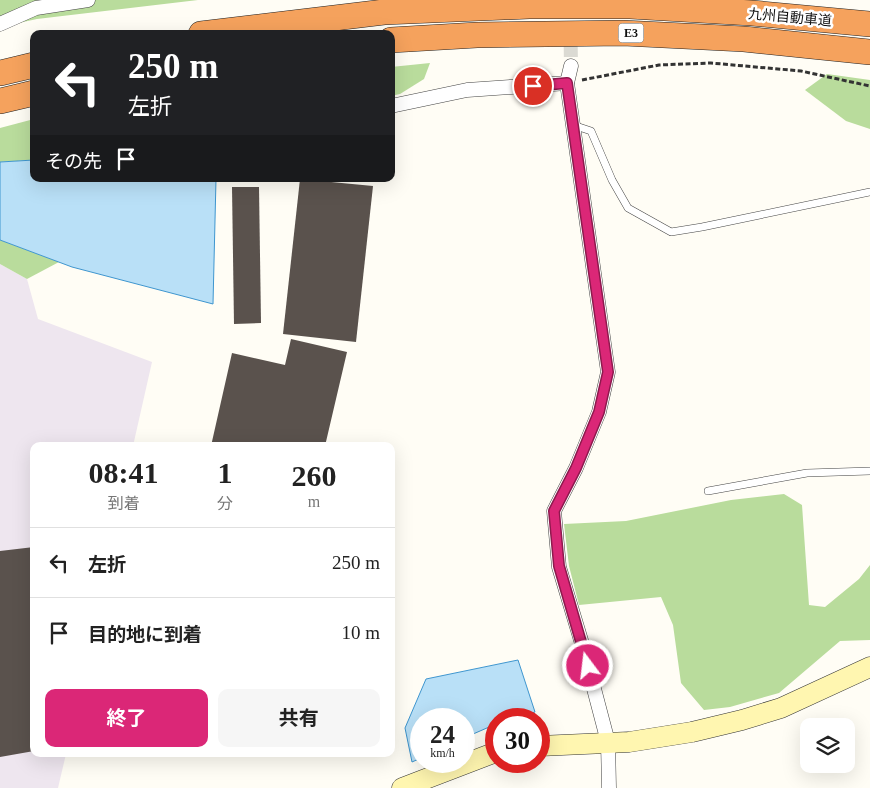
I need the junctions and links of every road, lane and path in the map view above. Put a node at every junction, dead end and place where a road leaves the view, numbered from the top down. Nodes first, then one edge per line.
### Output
1 (88, 0) edge
2 (0, 24) edge
3 (870, 24) edge
4 (234, 30) edge
5 (395, 40) edge
6 (870, 52) edge
7 (30, 66) edge
8 (571, 66) tunnel mouth
9 (0, 73) edge
10 (567, 83) junction
11 (870, 86) edge
12 (30, 94) edge
13 (0, 101) edge
14 (395, 105) edge
15 (572, 125) junction
16 (870, 192) edge
17 (870, 471) edge
18 (708, 491) dead end
19 (870, 667) edge
20 (608, 742) junction
21 (550, 745) edge
22 (485, 756) edge
23 (402, 788) edge
24 (609, 788) edge

1 - 2 street
3 - 4 highway, 九州自動車道 / E3
5 - 6 highway, 九州自動車道 / E3
7 - 9 highway
8 - 10 street
10 - 11 path
10 - 14 street
10 - 15 street
12 - 13 highway
15 - 16 lane
15 - 20 street
17 - 18 lane
19 - 20 street
20 - 21 street
20 - 24 street
22 - 23 street

